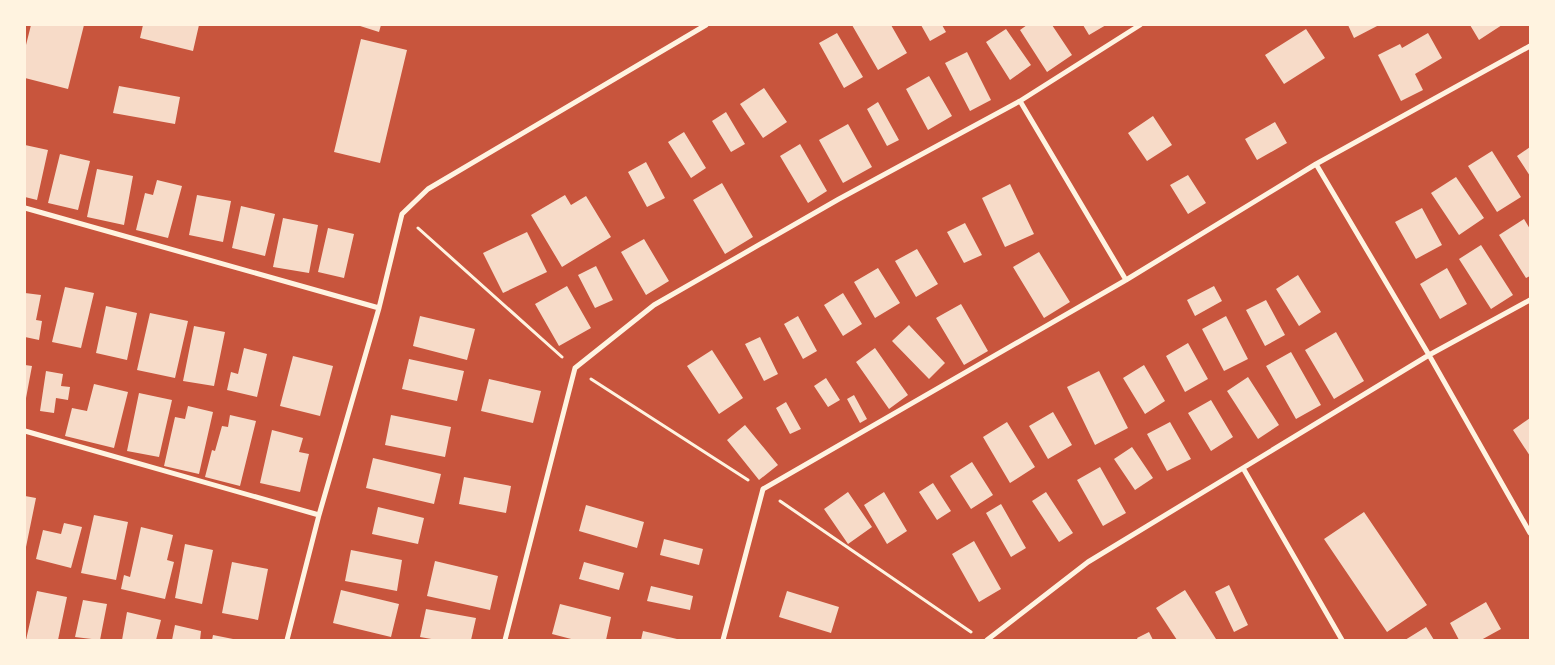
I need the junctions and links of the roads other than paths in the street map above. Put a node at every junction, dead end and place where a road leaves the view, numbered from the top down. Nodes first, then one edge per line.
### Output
1 (706, 25) edge
2 (1140, 25) edge
3 (1530, 46) edge
4 (1020, 101) junction
5 (1316, 164) junction
6 (25, 208) edge
7 (1126, 280) junction
8 (1530, 300) edge
9 (379, 308) junction
10 (1429, 355) junction
11 (25, 432) edge
12 (1243, 468) junction
13 (320, 515) junction
14 (1530, 533) edge
15 (287, 640) edge
16 (505, 640) edge
17 (723, 640) edge
18 (986, 640) edge
19 (1342, 640) edge

1 - 9 street
2 - 4 street
3 - 5 street
4 - 7 street
4 - 16 street
5 - 7 street
5 - 10 street
6 - 9 street
7 - 17 street
8 - 10 street
9 - 13 street
10 - 12 street
10 - 14 street
11 - 13 street
12 - 18 street
12 - 19 street
13 - 15 street

